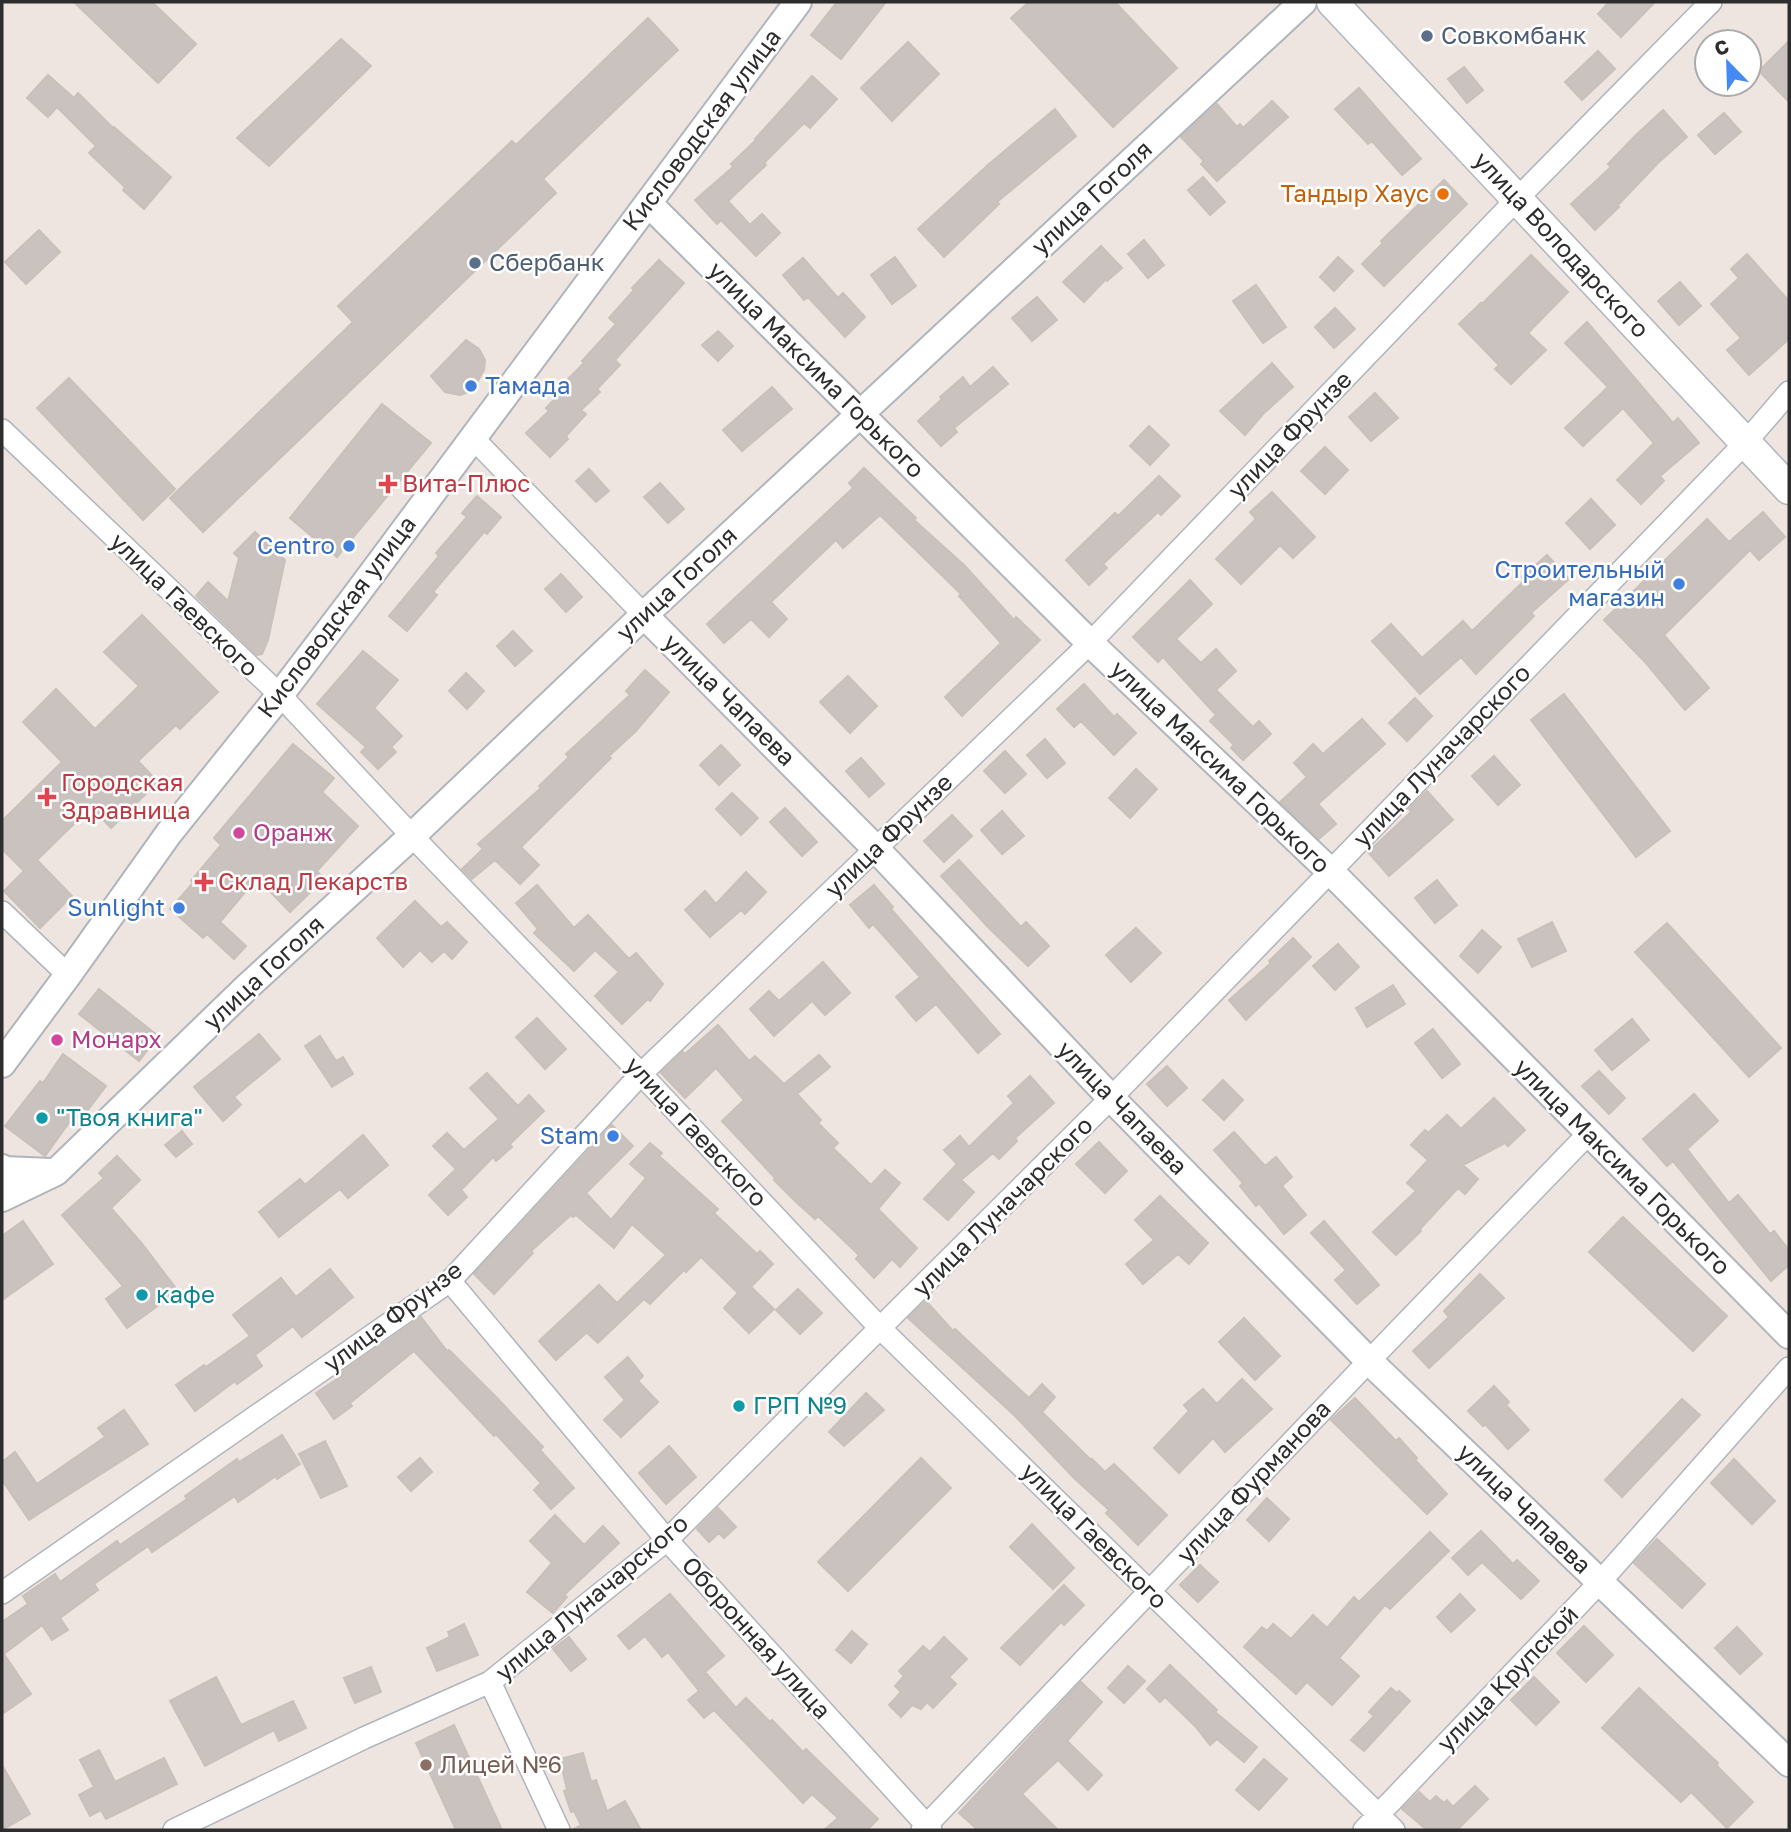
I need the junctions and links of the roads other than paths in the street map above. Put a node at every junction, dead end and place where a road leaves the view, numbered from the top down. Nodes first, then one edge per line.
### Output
1 (798, 2) edge
2 (1303, 2) edge
3 (1332, 2) edge
4 (1711, 2) edge
5 (1517, 199) junction
6 (648, 203) junction
7 (1789, 392) edge
8 (860, 414) junction
9 (2, 430) edge
10 (472, 438) junction
11 (1746, 442) junction
12 (1789, 489) edge
13 (644, 615) junction
14 (1090, 643) junction
15 (280, 695) junction
16 (412, 836) junction
17 (876, 849) junction
18 (1330, 871) junction
19 (2, 912) edge
20 (68, 975) junction
21 (2, 1063) edge
22 (641, 1074) junction
23 (1111, 1098) junction
24 (1588, 1134) junction
25 (2, 1168) edge
26 (56, 1172) junction
27 (2, 1198) edge
28 (450, 1281) junction
29 (881, 1329) junction
30 (1789, 1335) edge
31 (1369, 1361) junction
32 (1789, 1368) edge
33 (667, 1540) junction
34 (1600, 1582) junction
35 (1150, 1592) junction
36 (2, 1593) edge
37 (490, 1682) junction
38 (1789, 1763) edge
39 (1371, 1823) edge
40 (926, 1829) edge
41 (174, 1830) edge
42 (559, 1830) edge
43 (1394, 1830) edge

1 - 6 street, Кисловодская улица
2 - 8 street, улица Гоголя
3 - 5 main road, улица Володарского
4 - 5 street, улица Фрунзе
5 - 11 main road, улица Володарского
5 - 14 street, улица Фрунзе
6 - 8 street, улица Максима Горького
6 - 10 street, Кисловодская улица
7 - 11 street, улица Луначарского
8 - 13 street, улица Гоголя
8 - 14 street, улица Максима Горького
9 - 15 street, улица Гаевского
10 - 13 street, улица Чапаева
10 - 15 street, Кисловодская улица
11 - 12 main road, улица Володарского
11 - 18 street, улица Луначарского
13 - 16 street, улица Гоголя
13 - 17 street, улица Чапаева
14 - 17 street, улица Фрунзе
14 - 18 street, улица Максима Горького
15 - 16 street, улица Гаевского
15 - 20 street, Кисловодская улица
16 - 22 street, улица Гаевского
16 - 26 street, улица Гоголя
17 - 22 street, улица Фрунзе
17 - 23 street, улица Чапаева
18 - 23 street, улица Луначарского
18 - 24 street, улица Максима Горького
19 - 20 street
20 - 21 street, Кисловодская улица
22 - 28 street, улица Фрунзе
22 - 29 street, улица Гаевского
23 - 29 street, улица Луначарского
23 - 31 street, улица Чапаева
24 - 30 street, улица Максима Горького
24 - 31 street, улица Фурманова
25 - 26 street
26 - 27 street, улица Гоголя
28 - 33 street, Оборонная улица
28 - 36 street, улица Фрунзе
29 - 33 street, улица Луначарского
29 - 35 street, улица Гаевского
31 - 34 street, улица Чапаева
31 - 35 street, улица Фурманова
32 - 34 street, улица Крупской
33 - 37 street, улица Луначарского
33 - 40 street, Оборонная улица
34 - 38 street, улица Чапаева
34 - 39 street, улица Крупской
35 - 39 street, улица Гаевского
35 - 40 street, улица Фурманова
37 - 41 street, улица Луначарского
37 - 42 street
39 - 43 street, улица Гаевского

